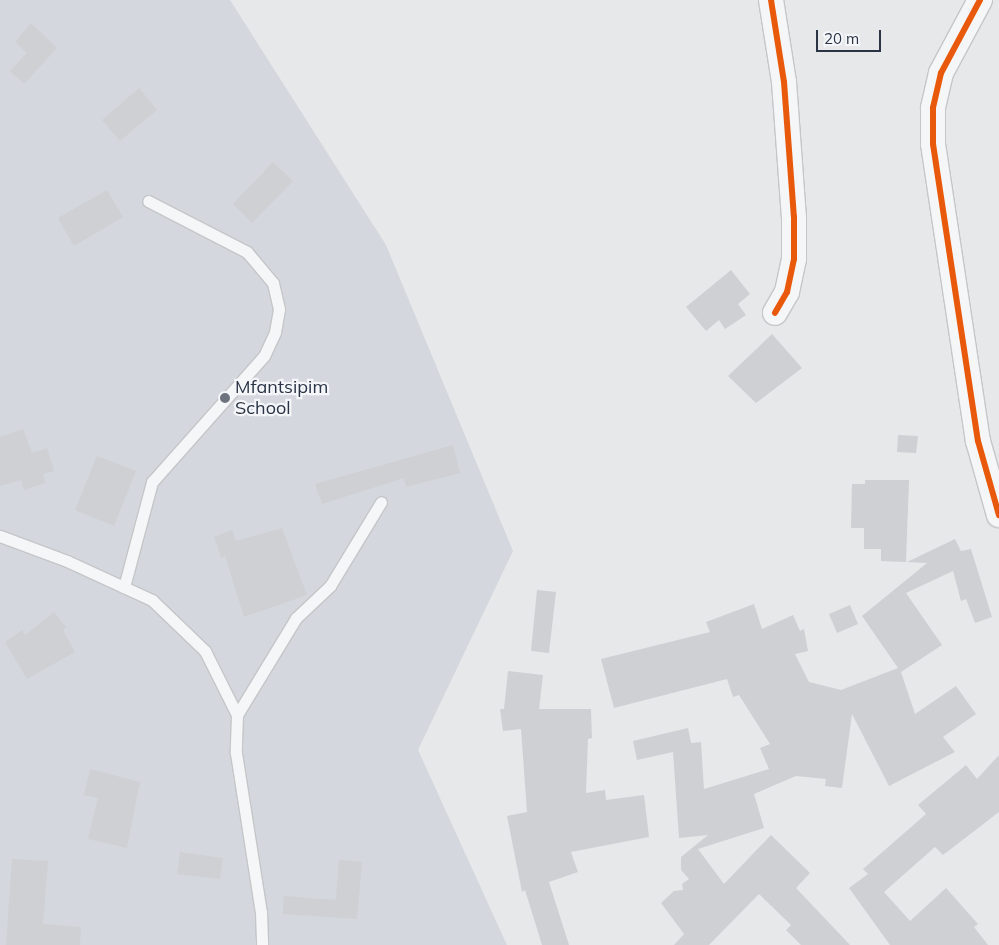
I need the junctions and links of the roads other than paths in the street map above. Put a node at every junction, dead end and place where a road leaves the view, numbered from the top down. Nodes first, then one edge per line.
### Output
1 (980, 0) edge
2 (773, 1) edge
3 (148, 200) dead end
4 (775, 313) dead end
5 (382, 502) dead end
6 (999, 515) edge
7 (0, 536) edge
8 (124, 587) junction
9 (237, 715) junction
10 (262, 945) edge

1 - 6 street
2 - 4 street
3 - 8 lane
5 - 9 lane
7 - 8 lane
8 - 9 lane
9 - 10 lane

